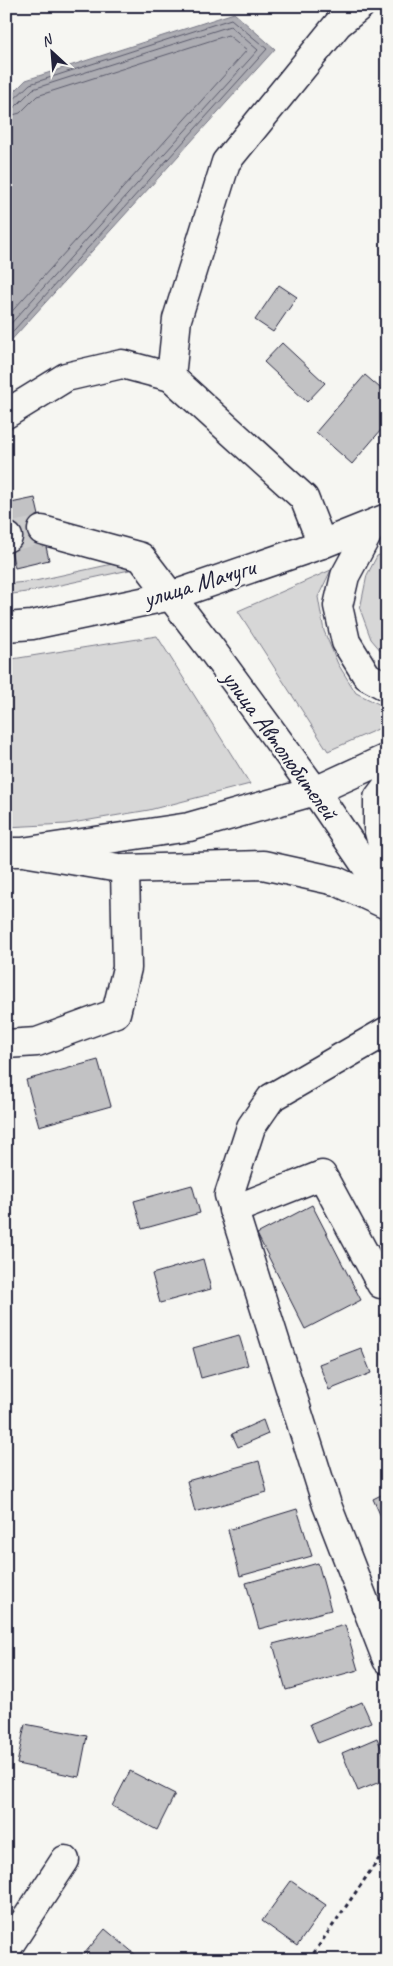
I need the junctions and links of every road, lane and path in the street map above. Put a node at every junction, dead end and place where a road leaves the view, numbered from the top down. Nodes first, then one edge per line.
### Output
1 (360, 6) edge
2 (171, 377) junction
3 (6, 414) edge
4 (380, 521) edge
5 (42, 530) tunnel mouth
6 (322, 544) junction
7 (171, 596) junction
8 (6, 627) edge
9 (387, 688) edge
10 (387, 758) edge
11 (387, 786) edge
12 (315, 791) junction
13 (14, 852) edge
14 (387, 863) edge
15 (125, 869) junction
16 (387, 897) edge
17 (387, 905) edge
18 (387, 1031) edge
19 (6, 1044) edge
20 (233, 1210) junction
21 (387, 1282) edge
22 (387, 1660) edge
23 (387, 1847) edge
24 (65, 1860) dead end
25 (6, 1950) edge
26 (309, 1960) edge

1 - 2 street
2 - 3 street
2 - 6 street
4 - 6 street, улица Мачуги
4 - 9 street
5 - 7 street, улица Автолюбителей
6 - 7 street, улица Мачуги
7 - 8 street, улица Мачуги
7 - 12 street, улица Автолюбителей
10 - 12 street
11 - 14 street
12 - 13 street
12 - 16 street, улица Автолюбителей
13 - 15 street
15 - 17 street
15 - 19 street
18 - 20 street
20 - 21 street
20 - 22 street
23 - 26 path
24 - 25 street

